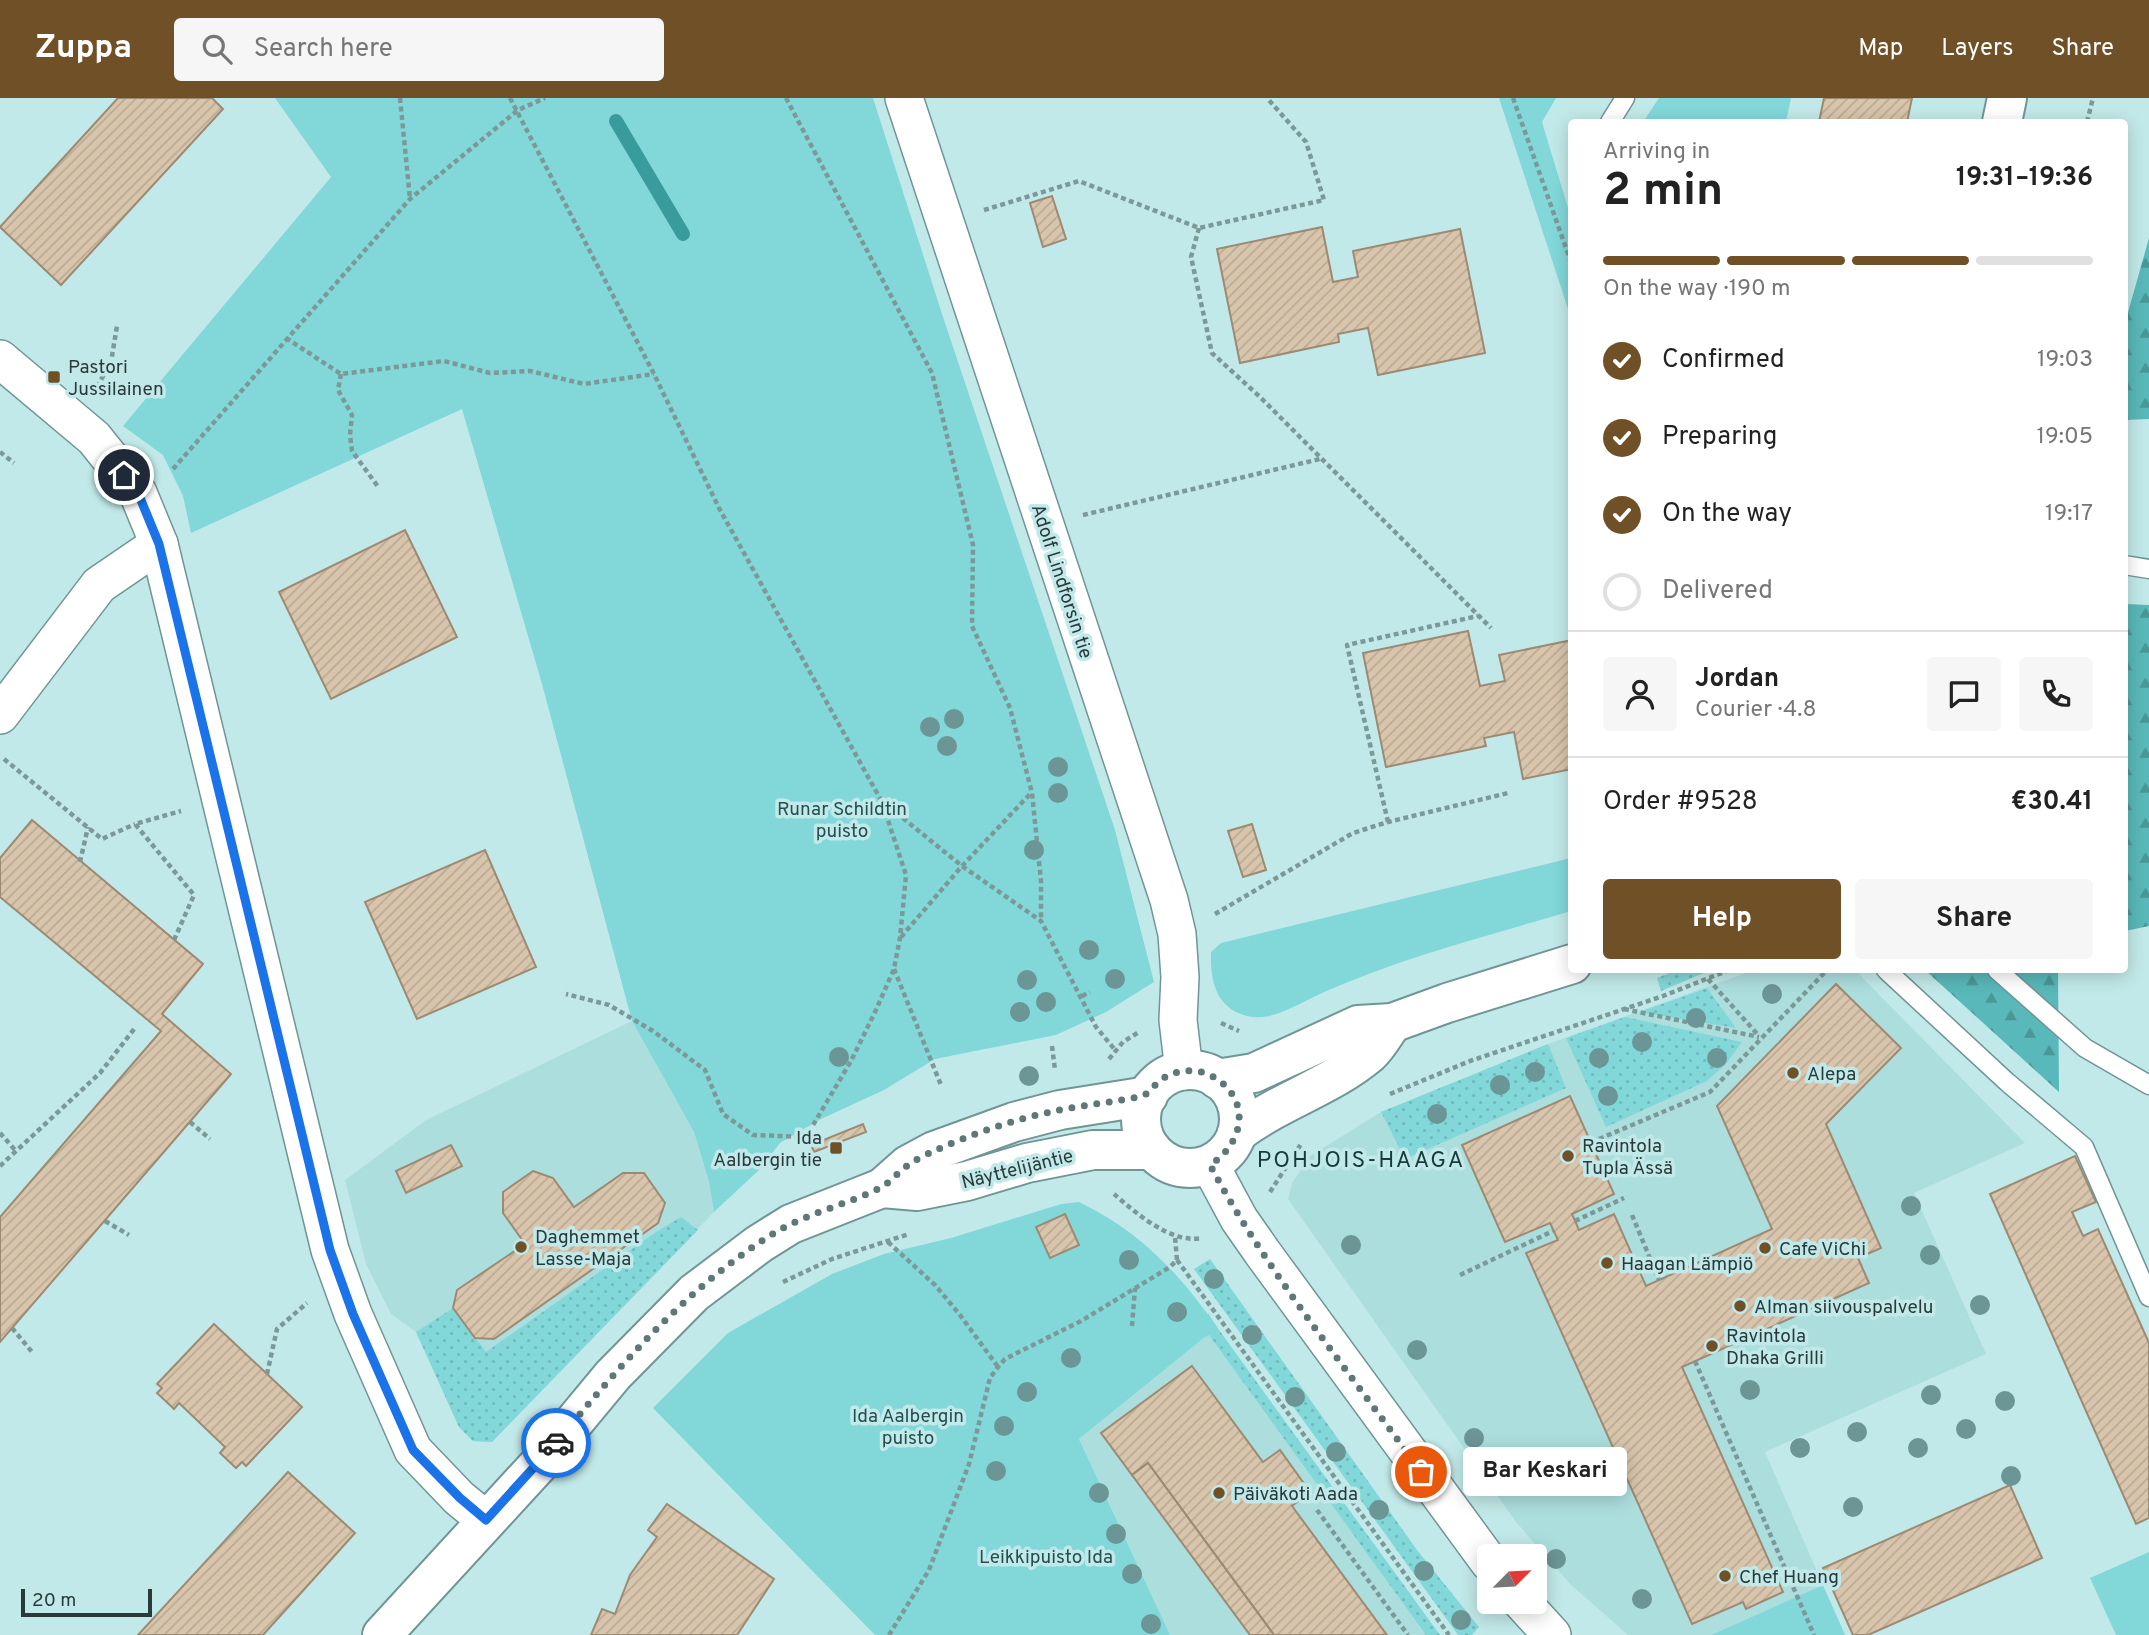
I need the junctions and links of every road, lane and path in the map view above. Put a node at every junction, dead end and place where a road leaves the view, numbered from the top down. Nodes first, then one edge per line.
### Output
1 (400, 98) edge
2 (510, 98) edge
3 (545, 98) edge
4 (786, 98) edge
5 (904, 98) edge
6 (1267, 98) edge
7 (1513, 98) edge
8 (1625, 98) edge
9 (2007, 98) edge
10 (2092, 98) edge
11 (517, 110) junction
12 (1613, 119) edge
13 (2003, 119) edge
14 (2088, 119) edge
15 (410, 199) junction
16 (973, 213) dead end
17 (1199, 228) junction
18 (1568, 254) edge
19 (117, 326) dead end
20 (286, 338) junction
21 (0, 359) edge
22 (341, 374) junction
23 (654, 374) junction
24 (91, 394) dead end
25 (0, 452) edge
26 (1321, 459) junction
27 (15, 463) dead end
28 (379, 488) dead end
29 (138, 493) junction
30 (1073, 518) dead end
31 (159, 544) junction
32 (2128, 566) edge
33 (2149, 569) edge
34 (1478, 616) junction
35 (1491, 628) dead end
36 (0, 715) edge
37 (4, 759) dead end
38 (1032, 793) junction
39 (1508, 793) dead end
40 (883, 802) junction
41 (188, 809) dead end
42 (1388, 822) junction
43 (135, 824) junction
44 (88, 827) junction
45 (80, 862) dead end
46 (962, 866) junction
47 (1211, 917) dead end
48 (1041, 921) junction
49 (900, 938) junction
50 (174, 940) dead end
51 (1568, 965) edge
52 (894, 969) junction
53 (1722, 973) edge
54 (1823, 973) edge
55 (1889, 973) edge
56 (2000, 973) edge
57 (1708, 979) junction
58 (1090, 992) dead end
59 (566, 994) dead end
60 (1082, 996) junction
61 (1623, 1009) junction
62 (1392, 1023) junction
63 (135, 1028) dead end
64 (1760, 1038) junction
65 (1116, 1051) dead end
66 (1200, 1075) junction
67 (941, 1085) dead end
68 (2149, 1085) edge
69 (1147, 1096) junction
70 (1379, 1099) dead end
71 (190, 1122) dead end
72 (0, 1133) edge
73 (1237, 1133) junction
74 (210, 1139) dead end
75 (1599, 1139) dead end
76 (1153, 1150) junction
77 (16, 1151) junction
78 (1210, 1165) junction
79 (0, 1166) edge
80 (882, 1188) junction
81 (1624, 1198) dead end
82 (1632, 1215) dead end
83 (104, 1221) dead end
84 (1575, 1222) dead end
85 (1553, 1231) dead end
86 (914, 1233) dead end
87 (129, 1235) dead end
88 (1175, 1237) dead end
89 (888, 1242) junction
90 (1177, 1260) junction
91 (1460, 1275) dead end
92 (1659, 1280) dead end
93 (781, 1283) dead end
94 (1135, 1288) junction
95 (2149, 1297) edge
96 (312, 1298) dead end
97 (1132, 1326) dead end
98 (12, 1328) dead end
99 (32, 1352) dead end
100 (1695, 1361) dead end
101 (998, 1367) junction
102 (267, 1374) dead end
103 (1317, 1510) dead end
104 (486, 1520) junction
105 (1477, 1546) edge
106 (1533, 1614) edge
107 (382, 1635) edge
108 (889, 1635) edge
109 (1408, 1635) edge
110 (1449, 1635) edge
111 (1552, 1635) edge
112 (1814, 1635) edge

1 - 15 path
2 - 11 path
3 - 11 path
4 - 38 path
5 - 66 street, Adolf Lindforsin tie
6 - 17 path
7 - 18 path
8 - 12 lane
9 - 13 main road
10 - 14 path
11 - 15 path
11 - 23 path
15 - 20 path
16 - 17 path
17 - 26 path
19 - 24 path
20 - 22 path
20 - 29 path
21 - 29 street
22 - 23 path
22 - 28 path
23 - 40 path
25 - 27 path
26 - 30 path
26 - 34 path
29 - 31 street
31 - 36 street
31 - 104 street
32 - 33 lane
34 - 35 path
34 - 42 path
37 - 44 path
38 - 46 path
38 - 48 path
39 - 42 path
40 - 46 path
40 - 49 path
41 - 43 path
42 - 47 path
43 - 44 path
43 - 50 path
44 - 45 path
46 - 48 path
46 - 49 path
48 - 60 path
49 - 52 path
51 - 62 main road, Näyttelijäntie
52 - 59 path
52 - 67 path
53 - 57 path
54 - 64 path
55 - 95 lane
56 - 68 lane
57 - 61 path
57 - 64 path
58 - 60 path
60 - 65 path
61 - 64 path
61 - 70 path
62 - 66 main road, Näyttelijäntie
62 - 73 main road
63 - 77 path
64 - 75 path
66 - 69 main road, Näyttelijäntie
66 - 73 main road
69 - 76 main road
69 - 80 main road, Näyttelijäntie
71 - 74 path
72 - 77 path
73 - 78 main road
76 - 78 main road
76 - 80 main road, Näyttelijäntie
77 - 79 path
78 - 105 street
80 - 104 main road, Näyttelijäntie
81 - 84 path
82 - 92 path
83 - 87 path
85 - 91 path
86 - 89 path
88 - 90 path
89 - 93 path
89 - 101 path
90 - 94 path
90 - 110 path
94 - 97 path
94 - 101 path
96 - 102 path
98 - 99 path
100 - 112 path
101 - 108 path
103 - 109 path
104 - 107 main road, Näyttelijäntie
106 - 111 street

